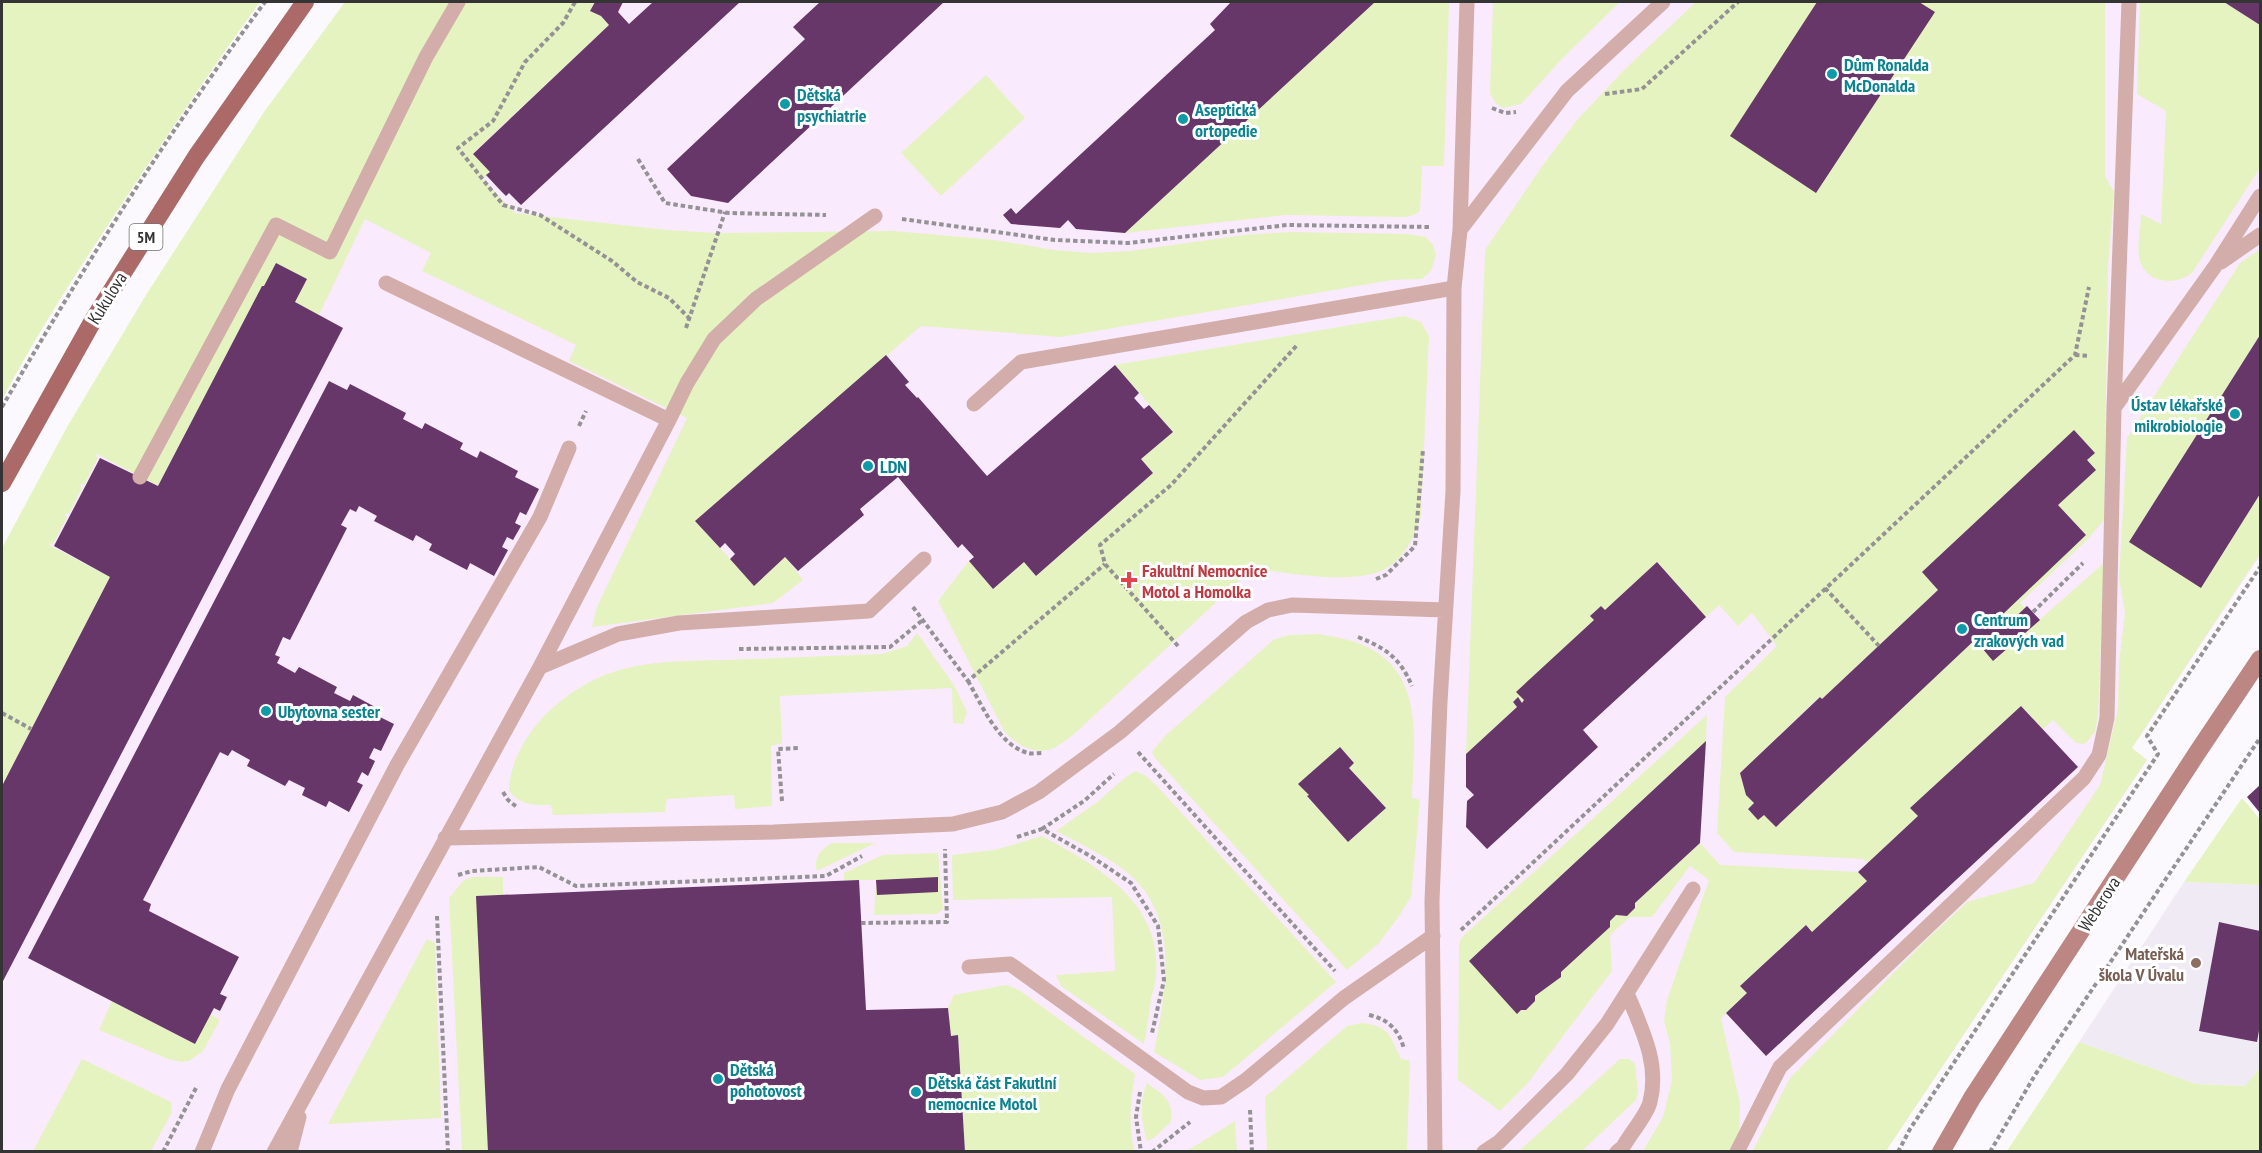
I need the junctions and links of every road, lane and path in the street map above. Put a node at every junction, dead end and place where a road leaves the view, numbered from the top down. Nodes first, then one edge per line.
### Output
1 (265, 2) edge
2 (305, 2) edge
3 (458, 2) edge
4 (575, 2) edge
5 (1467, 2) edge
6 (1662, 2) edge
7 (1738, 2) edge
8 (2129, 2) edge
9 (1603, 94) dead end
10 (1488, 104) dead end
11 (1523, 109) dead end
12 (638, 159) dead end
13 (2260, 196) edge
14 (725, 212) junction
15 (875, 216) junction
16 (1460, 230) junction
17 (2260, 235) edge
18 (2216, 265) junction
19 (386, 283) dead end
20 (2089, 286) dead end
21 (1454, 288) junction
22 (690, 319) junction
23 (682, 339) dead end
24 (1301, 340) dead end
25 (974, 404) dead end
26 (2, 407) edge
27 (2114, 408) junction
28 (669, 420) junction
29 (1424, 441) dead end
30 (569, 448) dead end
31 (140, 477) dead end
32 (2, 483) edge
33 (2112, 536) junction
34 (924, 559) dead end
35 (1105, 564) junction
36 (2260, 567) edge
37 (1368, 581) dead end
38 (895, 586) junction
39 (1825, 588) junction
40 (1445, 610) junction
41 (2033, 612) dead end
42 (924, 620) junction
43 (1356, 636) dead end
44 (1879, 646) dead end
45 (738, 650) dead end
46 (1171, 655) dead end
47 (2260, 659) edge
48 (540, 667) junction
49 (968, 681) junction
50 (1414, 694) dead end
51 (2, 714) edge
52 (31, 729) dead end
53 (2260, 738) edge
54 (800, 748) dead end
55 (1050, 754) dead end
56 (1131, 759) dead end
57 (1115, 773) dead end
58 (501, 789) dead end
59 (782, 801) dead end
60 (520, 810) dead end
61 (1042, 829) junction
62 (445, 838) junction
63 (1011, 839) dead end
64 (945, 846) dead end
65 (864, 855) dead end
66 (456, 876) dead end
67 (1693, 889) dead end
68 (438, 909) dead end
69 (861, 923) dead end
70 (1460, 930) dead end
71 (1433, 936) junction
72 (969, 967) dead end
73 (1337, 974) dead end
74 (1627, 993) junction
75 (1151, 1036) dead end
76 (1246, 1080) junction
77 (1140, 1088) dead end
78 (304, 1097) junction
79 (1221, 1097) junction
80 (202, 1152) edge
81 (274, 1152) edge
82 (290, 1152) edge
83 (448, 1152) edge
84 (1141, 1152) edge
85 (1152, 1152) edge
86 (1252, 1152) edge
87 (1435, 1152) edge
88 (1484, 1152) edge
89 (1617, 1152) edge
90 (1737, 1152) edge
91 (1898, 1152) edge
92 (1941, 1152) edge
93 (1990, 1152) edge

1 - 26 path
2 - 32 main road, Kukulova / 5M
3 - 31 lane
4 - 22 path
5 - 16 lane
6 - 16 lane
7 - 9 path
8 - 27 lane
10 - 11 path
12 - 14 path
13 - 18 lane
14 - 15 path
14 - 22 path
15 - 16 path
15 - 28 lane
16 - 21 lane
17 - 18 lane
18 - 27 lane
19 - 28 lane
20 - 39 path
21 - 25 lane
21 - 40 lane
22 - 23 path
24 - 35 path
27 - 33 lane
28 - 48 lane
29 - 37 path
30 - 80 lane
33 - 41 path
33 - 90 lane
34 - 38 lane
35 - 46 path
35 - 49 path
36 - 91 path
38 - 42 path
38 - 48 lane
39 - 44 path
39 - 70 path
40 - 62 lane
40 - 71 lane
42 - 45 path
42 - 49 path
43 - 50 path
47 - 92 street, Weberova
48 - 62 lane
49 - 55 path
51 - 52 path
53 - 93 path
54 - 59 path
56 - 73 path
57 - 61 path
58 - 60 path
61 - 63 path
61 - 75 path
62 - 78 lane
64 - 69 path
65 - 66 path
67 - 74 lane
68 - 83 path
71 - 76 lane
71 - 87 lane
72 - 79 lane
74 - 88 lane
74 - 89 lane
76 - 79 lane
76 - 86 path
77 - 84 path
78 - 81 lane
78 - 82 lane
79 - 85 path

